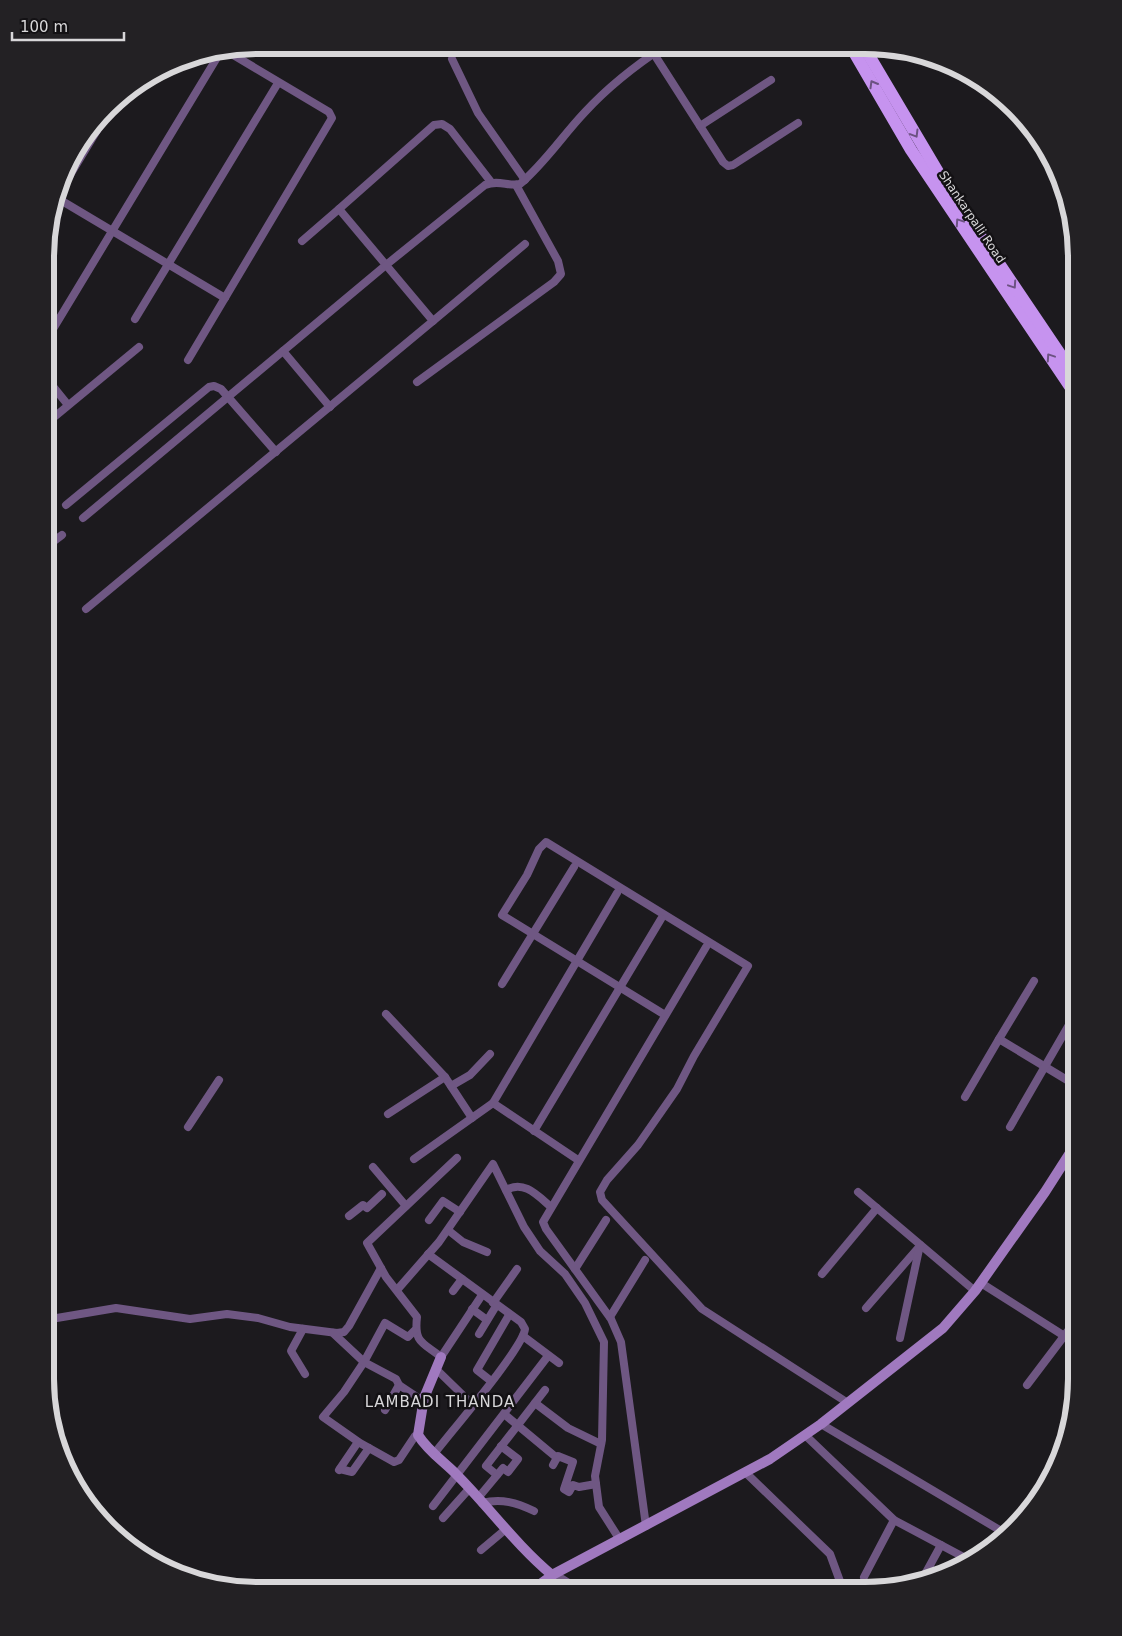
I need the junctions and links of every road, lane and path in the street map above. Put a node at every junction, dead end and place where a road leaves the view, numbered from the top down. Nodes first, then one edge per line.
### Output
1 (654, 54) joint
2 (855, 54) edge
3 (868, 54) edge
4 (234, 55) edge
5 (217, 58) edge
6 (452, 59) dead end
7 (771, 80) dead end
8 (278, 82) junction
9 (798, 123) dead end
10 (700, 126) junction
11 (94, 136) edge
12 (73, 170) edge
13 (525, 180) junction
14 (492, 182) junction
15 (516, 185) junction
16 (63, 199) edge
17 (339, 209) junction
18 (113, 231) junction
19 (302, 241) dead end
20 (525, 244) dead end
21 (169, 264) junction
22 (386, 265) junction
23 (225, 298) junction
24 (136, 319) dead end
25 (433, 321) junction
26 (54, 328) edge
27 (139, 347) dead end
28 (283, 351) junction
29 (188, 360) dead end
30 (1068, 366) edge
31 (417, 382) dead end
32 (1068, 384) edge
33 (54, 388) edge
34 (228, 397) junction
35 (68, 405) junction
36 (330, 407) junction
37 (54, 416) edge
38 (276, 452) junction
39 (66, 505) dead end
40 (84, 518) dead end
41 (62, 535) dead end
42 (54, 541) edge
43 (86, 609) dead end
44 (574, 867) dead end
45 (617, 893) dead end
46 (661, 920) dead end
47 (533, 934) junction
48 (706, 947) dead end
49 (577, 961) junction
50 (1034, 981) dead end
51 (502, 984) dead end
52 (620, 988) junction
53 (386, 1014) dead end
54 (665, 1015) junction
55 (1068, 1026) edge
56 (999, 1039) junction
57 (490, 1054) dead end
58 (1045, 1066) junction
59 (445, 1077) junction
60 (219, 1080) dead end
61 (1068, 1080) edge
62 (451, 1086) junction
63 (965, 1097) dead end
64 (494, 1102) junction
65 (388, 1114) dead end
66 (472, 1118) junction
67 (188, 1127) dead end
68 (1010, 1128) dead end
69 (534, 1131) junction
70 (1068, 1156) edge
71 (457, 1158) dead end
72 (414, 1159) dead end
73 (578, 1160) junction
74 (373, 1167) dead end
75 (506, 1190) junction
76 (858, 1192) dead end
77 (382, 1194) dead end
78 (406, 1206) junction
79 (551, 1206) junction
80 (877, 1208) junction
81 (460, 1212) junction
82 (349, 1216) dead end
83 (428, 1220) dead end
84 (606, 1220) dead end
85 (448, 1230) junction
86 (920, 1245) junction
87 (487, 1252) dead end
88 (428, 1254) junction
89 (645, 1260) dead end
90 (381, 1268) junction
91 (517, 1269) dead end
92 (575, 1270) junction
93 (822, 1274) dead end
94 (462, 1279) junction
95 (978, 1287) junction
96 (397, 1290) junction
97 (453, 1291) dead end
98 (482, 1295) junction
99 (495, 1305) junction
100 (866, 1308) dead end
101 (472, 1309) junction
102 (509, 1315) junction
103 (610, 1317) junction
104 (54, 1318) edge
105 (487, 1320) junction
106 (303, 1329) junction
107 (1068, 1329) edge
108 (414, 1331) junction
109 (333, 1333) junction
110 (479, 1334) dead end
111 (1064, 1334) junction
112 (523, 1336) junction
113 (1068, 1337) edge
114 (900, 1338) dead end
115 (548, 1356) junction
116 (441, 1357) junction
117 (364, 1362) junction
118 (559, 1363) dead end
119 (436, 1369) junction
120 (305, 1374) dead end
121 (491, 1381) junction
122 (1027, 1385) dead end
123 (399, 1386) junction
124 (544, 1390) dead end
125 (423, 1402) junction
126 (534, 1403) junction
127 (472, 1404) junction
128 (848, 1404) junction
129 (384, 1410) dead end
130 (504, 1414) junction
131 (821, 1424) junction
132 (517, 1426) junction
133 (418, 1435) junction
134 (805, 1435) junction
135 (358, 1442) junction
136 (601, 1444) junction
137 (501, 1446) junction
138 (368, 1448) junction
139 (434, 1454) junction
140 (744, 1472) junction
141 (456, 1474) junction
142 (497, 1475) junction
143 (596, 1484) junction
144 (469, 1489) junction
145 (480, 1500) junction
146 (433, 1506) dead end
147 (534, 1511) dead end
148 (443, 1518) dead end
149 (894, 1520) junction
150 (646, 1526) junction
151 (506, 1529) junction
152 (1001, 1531) edge
153 (620, 1540) junction
154 (941, 1545) junction
155 (481, 1550) dead end
156 (963, 1557) edge
157 (926, 1573) edge
158 (553, 1574) junction
159 (864, 1577) dead end
160 (542, 1582) edge
161 (566, 1582) edge
162 (840, 1582) edge

1 - 10 street
1 - 13 street
32 -> 2 main road, Shankarpalli Road
3 -> 30 main road, Shankarpalli Road
4 - 8 street
5 - 18 street
6 - 13 street
7 - 10 street
8 - 21 street
8 - 23 street
9 - 10 street
11 - 12 street
13 - 15 street
14 - 15 street
14 - 17 street
14 - 22 street
15 - 31 street
16 - 18 street
17 - 19 street
17 - 22 street
18 - 21 street
18 - 26 street
20 - 25 street
21 - 23 street
21 - 24 street
22 - 25 street
22 - 28 street
23 - 29 street
25 - 36 street
27 - 35 street
28 - 34 street
28 - 36 street
33 - 35 street
34 - 38 street
34 - 39 street
34 - 40 street
35 - 37 street
36 - 38 street
38 - 43 street
41 - 42 street
44 - 47 street
45 - 49 street
46 - 52 street
47 - 49 street
47 - 51 street
47 - 128 street
48 - 54 street
49 - 52 street
49 - 64 street
50 - 56 street
52 - 54 street
52 - 69 street
53 - 59 street
54 - 73 street
55 - 58 street
56 - 58 street
56 - 63 street
57 - 62 street
58 - 61 street
58 - 68 street
59 - 62 street
59 - 65 street
60 - 67 street
62 - 66 street
64 - 66 street
64 - 69 street
66 - 72 street
69 - 73 street
70 - 95 main road
71 - 78 street
73 - 79 street
74 - 78 street
75 - 79 street
75 - 81 street
75 - 136 street
76 - 80 street
77 - 82 street
78 - 90 street
79 - 92 street
80 - 86 street
80 - 93 street
81 - 83 street
81 - 85 street
84 - 92 street
85 - 87 street
85 - 88 street
86 - 95 street
86 - 100 street
86 - 114 street
88 - 94 street
88 - 96 street
89 - 103 street
90 - 96 street
90 - 109 street
91 - 99 street
92 - 103 street
94 - 97 street
94 - 98 street
95 - 111 street
95 - 128 main road
96 - 108 street
98 - 99 street
98 - 101 street
99 - 102 street
99 - 105 street
101 - 105 street
101 - 116 street
102 - 112 street
102 - 121 street
103 - 150 street
104 - 106 street
105 - 110 street
106 - 109 street
106 - 120 street
107 - 111 street
108 - 116 street
108 - 117 street
109 - 117 street
111 - 113 street
111 - 122 street
112 - 115 street
112 - 121 street
115 - 118 street
115 - 130 street
116 - 119 main road
117 - 123 street
117 - 135 street
119 - 125 main road
119 - 127 street
121 - 127 street
123 - 125 street
123 - 129 street
124 - 126 street
125 - 133 main road
126 - 132 street
126 - 136 street
127 - 139 street
128 - 131 main road
130 - 132 street
130 - 141 street
131 - 134 main road
131 - 152 street
132 - 137 street
132 - 143 street
133 - 138 street
133 - 139 main road
134 - 140 main road
134 - 149 street
135 - 138 street
135 - 138 street
136 - 143 street
137 - 142 street
137 - 142 street
139 - 141 main road
140 - 150 main road
140 - 162 street
141 - 144 main road
141 - 146 street
142 - 145 street
143 - 153 street
144 - 145 main road
144 - 148 street
145 - 147 street
145 - 151 main road
149 - 154 street
149 - 159 street
150 - 153 main road
151 - 155 street
151 - 158 main road
153 - 158 main road
154 - 156 street
154 - 157 street
158 - 160 main road
158 - 161 street

